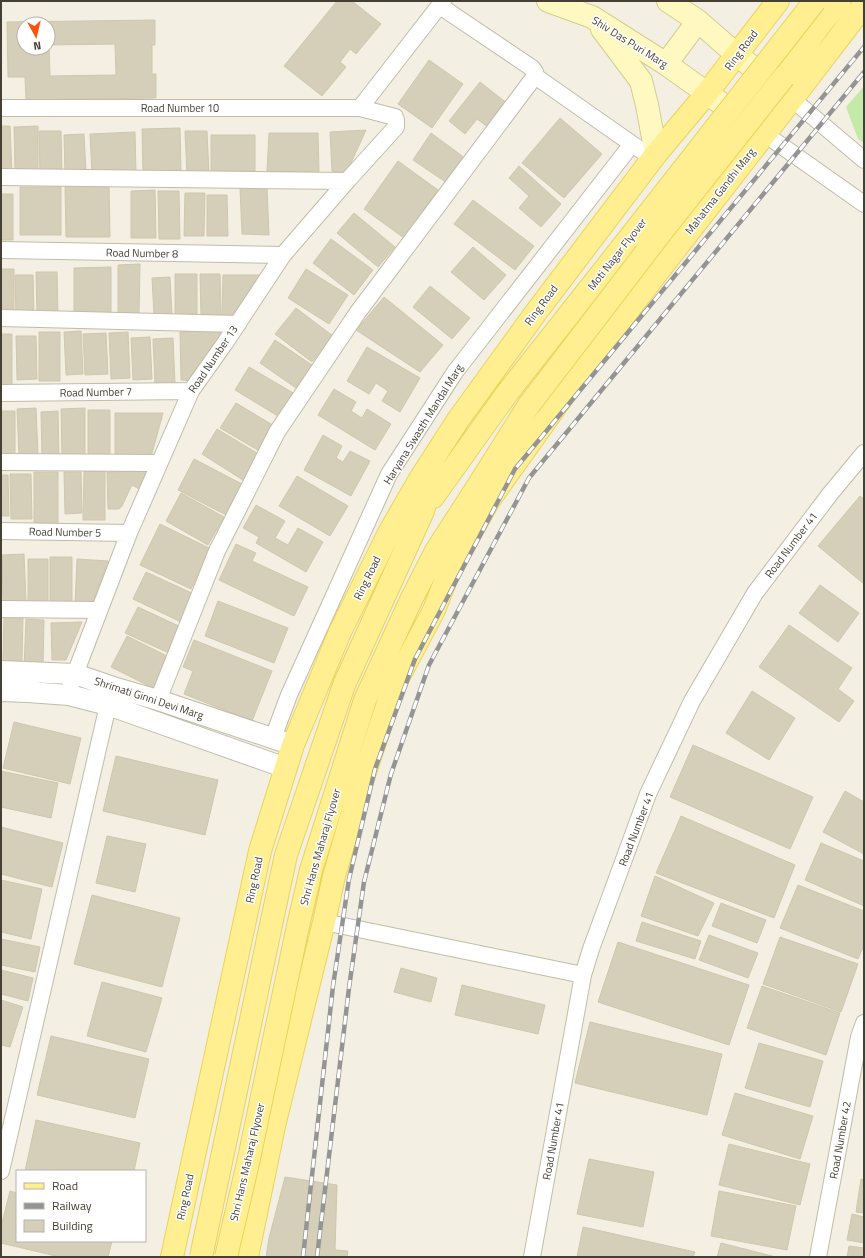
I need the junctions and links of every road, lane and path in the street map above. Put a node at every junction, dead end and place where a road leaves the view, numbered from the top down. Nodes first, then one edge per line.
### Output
1 (548, 1) edge
2 (668, 1) edge
3 (778, 1) edge
4 (815, 1) edge
5 (840, 1) edge
6 (442, 3) edge
7 (864, 5) edge
8 (592, 17) junction
9 (698, 21) junction
10 (737, 55) junction
11 (666, 64) junction
12 (535, 76) junction
13 (707, 93) junction
14 (785, 93) junction
15 (1, 108) edge
16 (360, 108) junction
17 (396, 127) joint
18 (765, 134) junction
19 (632, 144) junction
20 (654, 156) junction
21 (864, 160) edge
22 (1, 177) edge
23 (347, 181) junction
24 (620, 201) junction
25 (864, 204) edge
26 (677, 247) junction
27 (1, 250) edge
28 (283, 256) junction
29 (1, 318) edge
30 (238, 324) junction
31 (191, 391) junction
32 (1, 393) edge
33 (458, 420) junction
34 (864, 453) edge
35 (1, 462) edge
36 (159, 463) junction
37 (423, 511) junction
38 (1, 531) edge
39 (129, 533) junction
40 (436, 551) junction
41 (1, 609) edge
42 (99, 610) junction
43 (1, 671) edge
44 (75, 674) junction
45 (398, 678) junction
46 (1, 691) edge
47 (67, 695) junction
48 (158, 700) junction
49 (108, 705) junction
50 (283, 742) junction
51 (286, 768) junction
52 (324, 922) junction
53 (583, 975) junction
54 (864, 1023) edge
55 (1, 1171) edge
56 (180, 1219) junction
57 (253, 1230) junction
58 (172, 1257) edge
59 (201, 1257) edge
60 (226, 1257) edge
61 (247, 1257) edge
62 (532, 1257) edge
63 (818, 1257) edge

1 - 8 main road, Shiv Das Puri Marg
2 - 9 main road
3 - 10 main road, Ring Road
4 - 37 main road, Moti Nagar Flyover, bridge
5 - 40 main road, Shri Hans Maharaj Flyover, bridge
6 - 12 street
6 - 16 street
7 - 14 main road, Mahatma Gandhi Marg
8 - 11 main road, Shiv Das Puri Marg
8 - 20 main road
9 - 10 main road
9 - 11 main road
10 - 13 main road, Ring Road
10 - 14 main road
11 - 13 main road, Shiv Das Puri Marg
12 - 19 street
12 - 48 street
13 - 18 main road, Shiv Das Puri Marg
13 - 20 main road, Ring Road
14 - 18 main road, Mahatma Gandhi Marg
14 - 21 street
15 - 16 street, Road Number 10
16 - 17 street, Road Number 10
17 - 23 street, Road Number 13
18 - 25 street
18 - 26 main road, Mahatma Gandhi Marg
19 - 20 street
19 - 50 street, Haryana Swasth Mandal Marg
20 - 24 main road, Ring Road
22 - 23 street
23 - 28 street, Road Number 13
24 - 26 main road
24 - 33 main road, Ring Road
26 - 45 main road, Mahatma Gandhi Marg
27 - 28 street, Road Number 8
28 - 30 street, Road Number 13
29 - 30 street
30 - 31 street, Road Number 13
31 - 32 street, Road Number 7
31 - 36 street, Road Number 13
33 - 37 main road
33 - 50 main road, Ring Road
34 - 53 street, Road Number 41
35 - 36 street
36 - 39 street, Road Number 13
37 - 59 main road, bridge
38 - 39 street, Road Number 5
39 - 42 street, Road Number 13
40 - 45 main road
40 - 60 main road, Shri Hans Maharaj Flyover, bridge
41 - 42 street
42 - 44 street, Road Number 13
43 - 44 street, Shrimati Ginni Devi Marg
44 - 47 street, Road Number 13
44 - 48 street, Shrimati Ginni Devi Marg
45 - 52 main road
46 - 47 street, Shrimati Ginni Devi Marg
47 - 49 street, Shrimati Ginni Devi Marg
48 - 50 street, Shrimati Ginni Devi Marg
49 - 51 street, Shrimati Ginni Devi Marg
49 - 55 street
50 - 51 main road, Ring Road
51 - 56 main road, Ring Road
52 - 53 street
52 - 57 main road
53 - 62 street, Road Number 41
54 - 63 street, Road Number 42
56 - 57 main road
56 - 58 main road, Ring Road
57 - 61 main road

